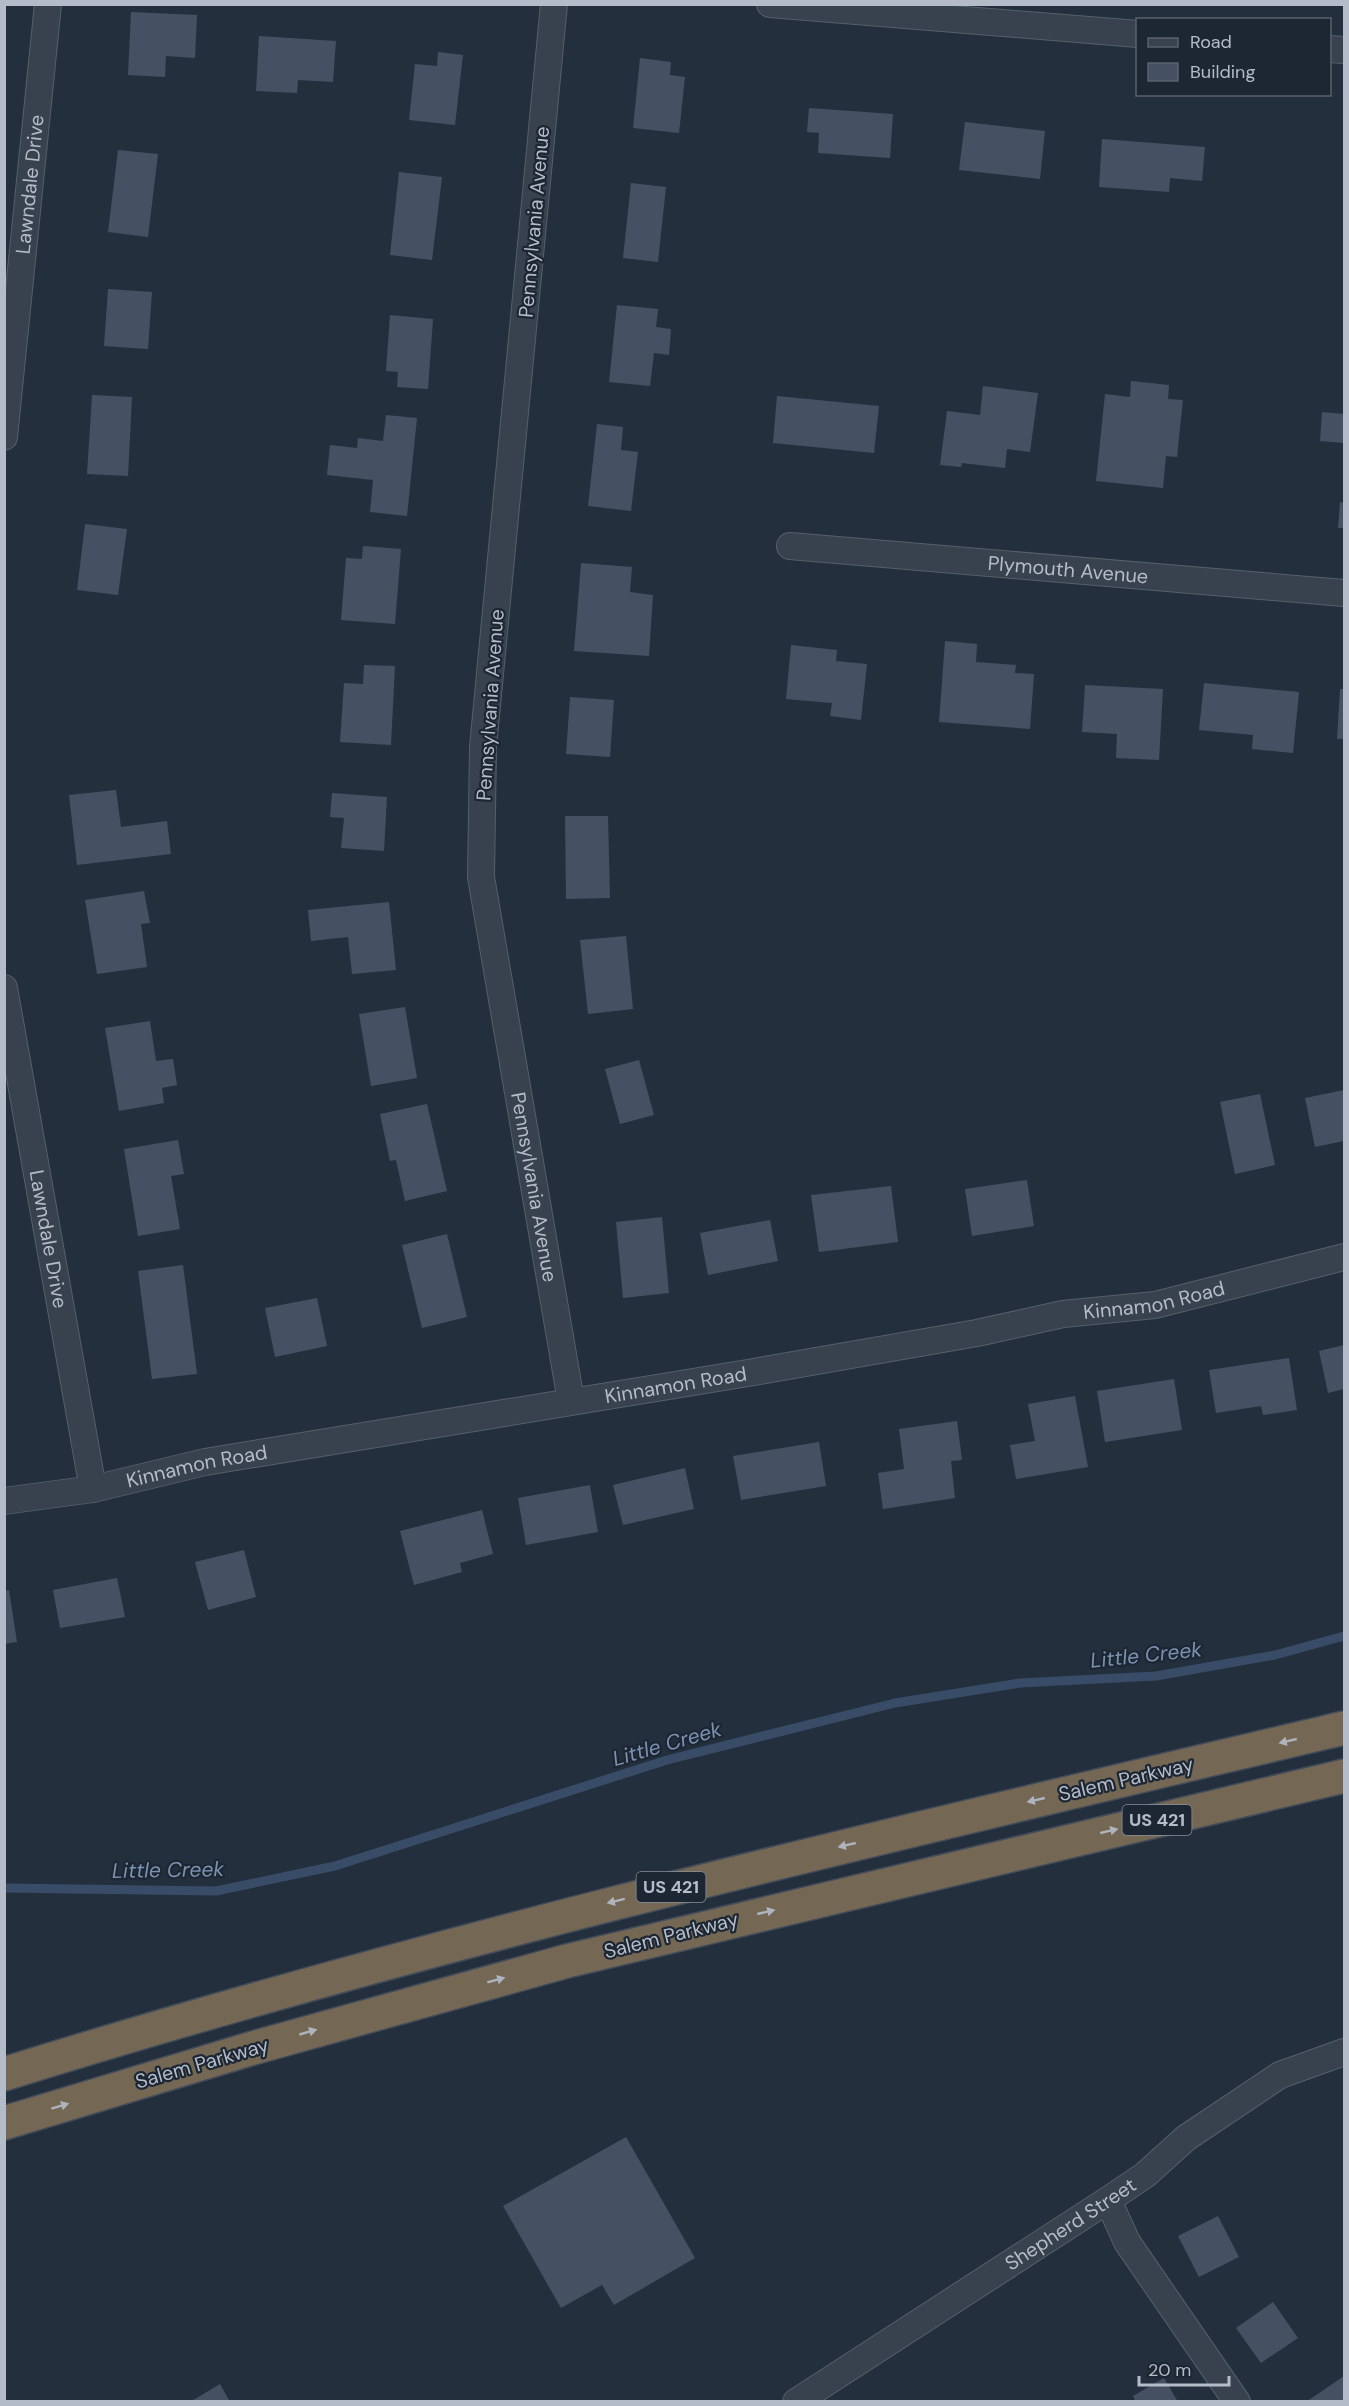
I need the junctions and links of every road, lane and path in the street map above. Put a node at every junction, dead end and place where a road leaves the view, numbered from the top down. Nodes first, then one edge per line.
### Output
1 (48, 4) edge
2 (554, 4) edge
3 (770, 4) edge
4 (1136, 34) edge
5 (4, 437) edge
6 (790, 546) dead end
7 (1344, 593) edge
8 (4, 988) edge
9 (1344, 1257) edge
10 (571, 1401) junction
11 (93, 1490) junction
12 (4, 1501) edge
13 (1344, 1728) edge
14 (1344, 1776) edge
15 (1344, 2052) edge
16 (4, 2074) edge
17 (4, 2123) edge
18 (1108, 2200) junction
19 (796, 2402) edge
20 (1237, 2402) edge

1 - 5 street, Lawndale Drive
2 - 10 street, Pennsylvania Avenue
3 - 4 street
6 - 7 street, Plymouth Avenue
8 - 11 street, Lawndale Drive
9 - 10 street, Kinnamon Road
10 - 11 street, Kinnamon Road
11 - 12 street, Kinnamon Road
13 -> 16 highway, Salem Parkway / US 421
17 -> 14 highway, Salem Parkway / US 421
15 - 18 street, Shepherd Street
18 - 19 street, Shepherd Street
18 - 20 street

